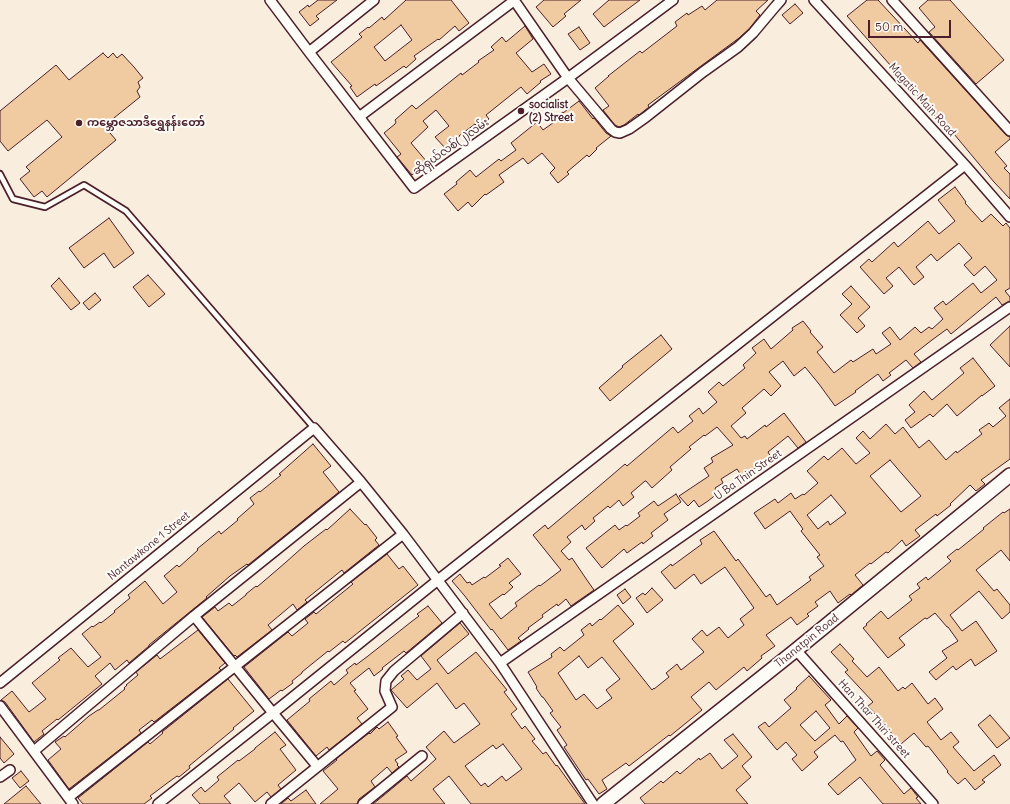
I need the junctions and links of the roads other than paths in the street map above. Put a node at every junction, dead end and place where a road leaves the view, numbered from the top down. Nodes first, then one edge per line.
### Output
1 (270, 0) edge
2 (374, 0) edge
3 (515, 0) edge
4 (673, 0) edge
5 (781, 0) edge
6 (814, 0) edge
7 (892, 0) edge
8 (309, 52) junction
9 (568, 78) junction
10 (359, 117) junction
11 (1010, 131) edge
12 (964, 165) junction
13 (0, 174) edge
14 (1010, 217) edge
15 (1010, 307) edge
16 (314, 428) junction
17 (1010, 475) edge
18 (361, 482) junction
19 (403, 534) junction
20 (438, 580) junction
21 (463, 614) junction
22 (194, 616) junction
23 (796, 650) junction
24 (500, 663) junction
25 (236, 666) junction
26 (0, 683) edge
27 (0, 706) edge
28 (273, 713) junction
29 (34, 751) junction
30 (422, 756) dead end
31 (317, 766) junction
32 (10, 770) dead end
33 (0, 777) edge
34 (71, 801) edge
35 (158, 804) edge
36 (271, 804) edge
37 (363, 804) edge
38 (593, 804) edge
39 (603, 804) edge
40 (933, 804) edge

1 - 8 street, ဆိုရှယ်လစ်(၂)လမ်း
2 - 8 street
3 - 9 street
3 - 10 street
4 - 9 street, ဆိုရှယ်လစ်(၂)လမ်း
5 - 9 street
6 - 12 street, Magatic Main Road
7 - 11 street
8 - 10 street, ဆိုရှယ်လစ်(၂)လမ်း
9 - 10 street, ဆိုရှယ်လစ်(၂)လမ်း
12 - 14 street, Magatic Main Road
12 - 20 street
13 - 16 lane
15 - 24 street, U Ba Thin Street
16 - 18 street
16 - 26 street, Nantawkone 1 Street
17 - 23 main road, Thanatpin Road
18 - 19 street
18 - 22 street
19 - 20 street
19 - 25 street
20 - 21 street
20 - 28 street
21 - 24 street
21 - 31 street
22 - 25 street
22 - 29 street
23 - 39 main road, Thanatpin Road
23 - 40 street, Han Thar Thiri street
24 - 38 street
25 - 28 street
25 - 34 street
27 - 29 street
28 - 31 street
28 - 35 street
29 - 34 street
30 - 37 street
31 - 36 street
32 - 33 street

